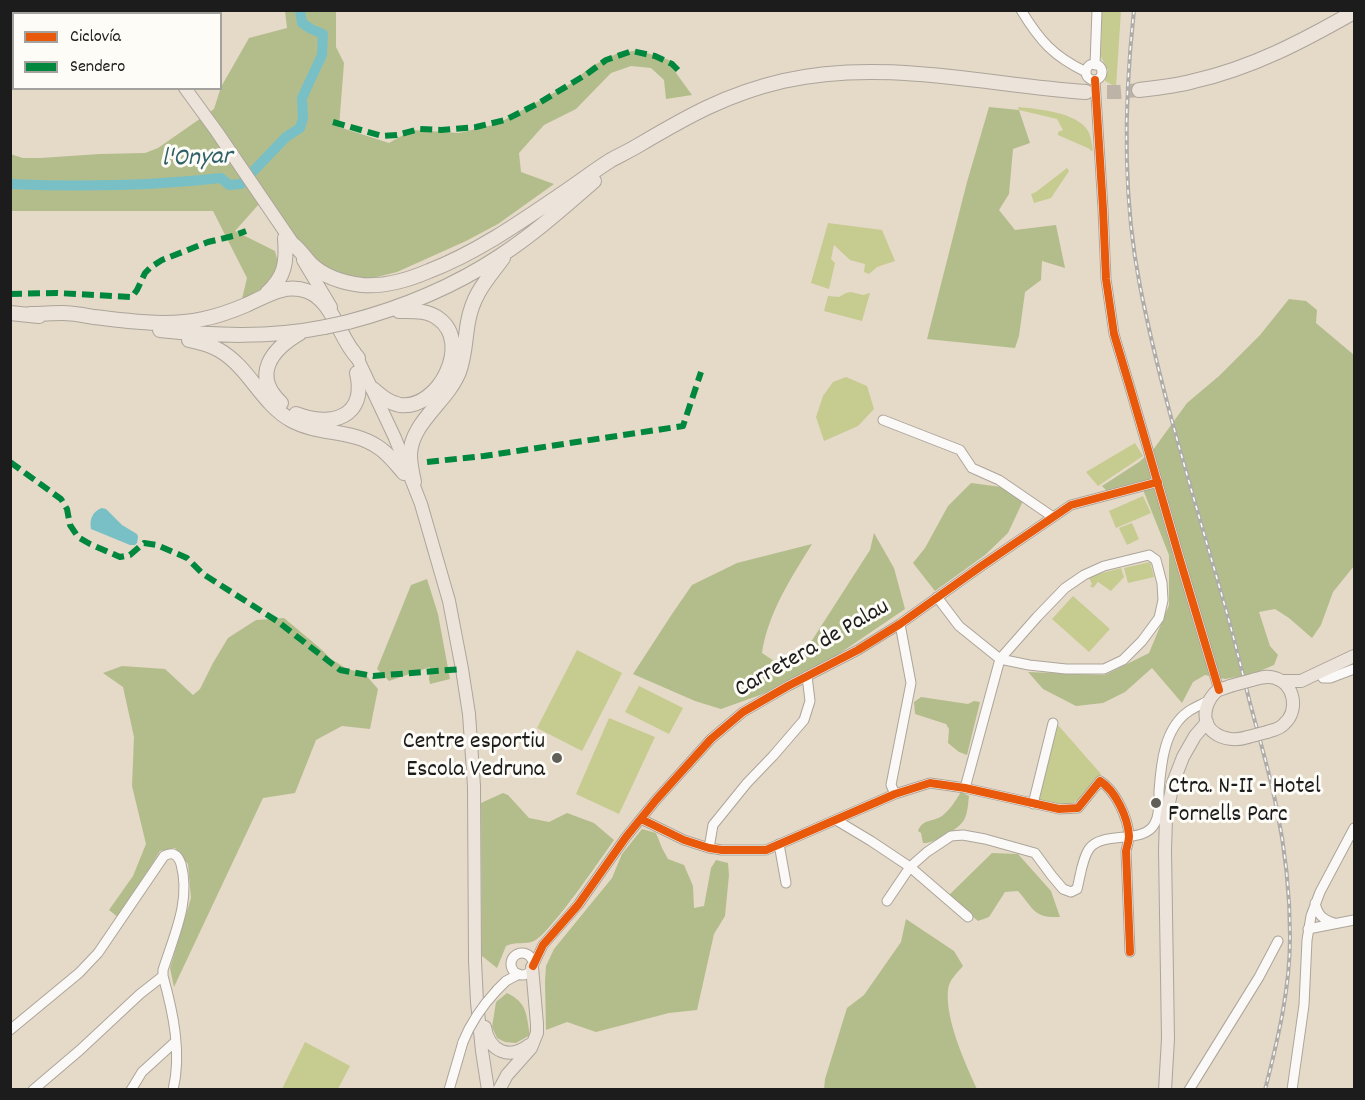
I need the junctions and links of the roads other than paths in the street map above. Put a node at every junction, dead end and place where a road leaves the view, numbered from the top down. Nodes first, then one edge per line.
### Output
1 (1021, 10) edge
2 (1097, 10) edge
3 (1354, 12) edge
4 (1095, 65) junction
5 (1086, 72) junction
6 (1095, 80) junction
7 (186, 90) edge
8 (1139, 90) tunnel mouth
9 (1086, 92) tunnel mouth
10 (638, 146) junction
11 (289, 242) junction
12 (509, 250) junction
13 (264, 296) junction
14 (318, 297) junction
15 (388, 311) junction
16 (10, 313) edge
17 (30, 314) junction
18 (149, 329) junction
19 (305, 331) junction
20 (358, 365) junction
21 (373, 389) junction
22 (883, 420) dead end
23 (409, 478) junction
24 (1158, 482) junction
25 (1053, 517) junction
26 (937, 597) junction
27 (900, 624) junction
28 (1354, 656) edge
29 (1000, 659) junction
30 (1354, 664) edge
31 (1354, 669) edge
32 (807, 676) junction
33 (1323, 678) junction
34 (1282, 681) junction
35 (1225, 688) junction
36 (1209, 700) junction
37 (1293, 703) junction
38 (1207, 722) junction
39 (1053, 723) dead end
40 (1215, 733) junction
41 (1188, 748) junction
42 (965, 788) junction
43 (895, 794) junction
44 (1033, 804) junction
45 (641, 819) junction
46 (836, 820) junction
47 (1354, 828) edge
48 (1129, 836) junction
49 (779, 844) junction
50 (709, 849) junction
51 (910, 867) junction
52 (786, 883) dead end
53 (887, 901) dead end
54 (1315, 903) junction
55 (968, 917) dead end
56 (1354, 920) edge
57 (1334, 923) junction
58 (1308, 929) junction
59 (1278, 940) dead end
60 (543, 945) junction
61 (1130, 952) dead end
62 (521, 954) junction
63 (475, 961) junction
64 (512, 965) junction
65 (527, 971) junction
66 (163, 976) junction
67 (506, 981) junction
68 (10, 1030) edge
69 (175, 1042) junction
70 (533, 1042) junction
71 (455, 1067) junction
72 (33, 1089) edge
73 (131, 1089) edge
74 (172, 1089) edge
75 (444, 1089) edge
76 (449, 1089) edge
77 (488, 1089) edge
78 (499, 1089) edge
79 (1165, 1089) edge
80 (1189, 1089) edge
81 (1292, 1089) edge

1 - 5 street
2 - 4 street
3 - 8 highway
4 - 5 street
4 - 6 street
5 - 6 street
6 - 24 street
7 - 11 main road
9 - 10 highway
10 - 11 highway
10 - 12 highway
11 - 13 highway
11 - 14 main road
11 - 20 main road
12 - 15 highway
12 - 23 highway
13 - 14 highway
13 - 17 highway
14 - 20 highway
15 - 19 highway, bridge
15 - 21 highway
16 - 17 highway
17 - 18 highway
18 - 19 highway
18 - 23 highway
19 - 20 highway
20 - 21 main road
20 - 23 main road
21 - 23 main road
22 - 25 street
23 - 63 main road
24 - 25 street, Carretera de Palau
24 - 35 street
25 - 26 street, Carretera de Palau
26 - 27 street, Carretera de Palau
26 - 29 street
27 - 32 street, Carretera de Palau
27 - 43 street
28 - 34 main road
29 - 29 street
29 - 42 street
30 - 33 main road
31 - 33 street
32 - 45 street, Carretera de Palau
32 - 50 street
33 - 37 main road
34 - 35 main road, bridge
34 - 37 main road
35 - 36 main road
36 - 38 main road
36 - 48 street
37 - 40 main road, bridge
38 - 40 main road
38 - 41 main road
39 - 44 street
40 - 41 main road
41 - 79 main road
42 - 43 street
42 - 44 street
43 - 46 street
44 - 48 street
45 - 50 street
45 - 60 street, Carretera de Palau
46 - 49 street
46 - 51 street
47 - 54 street
48 - 51 street
48 - 61 street
49 - 50 street
49 - 52 street
51 - 53 street
51 - 55 street
54 - 57 street
54 - 58 street
56 - 57 street
57 - 58 street
58 - 81 street
59 - 80 street
60 - 62 street, Carretera de Palau
60 - 65 street, Carretera de Palau
62 - 64 street
62 - 65 street
63 - 70 main road
63 - 77 main road
64 - 65 street
64 - 67 street
65 - 67 street
65 - 70 main road
66 - 68 street
66 - 69 street
66 - 72 street
67 - 71 street, bridge
69 - 73 street
69 - 74 street
70 - 78 main road
71 - 75 street
71 - 76 street

